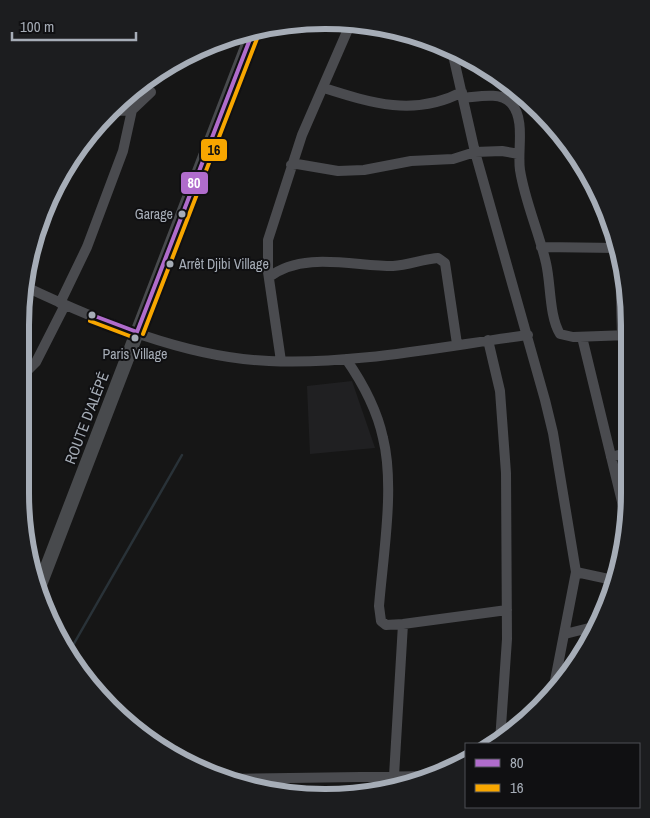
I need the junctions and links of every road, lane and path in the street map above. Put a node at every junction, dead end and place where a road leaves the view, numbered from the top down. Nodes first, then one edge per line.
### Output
1 (347, 29) edge
2 (250, 38) edge
3 (454, 58) edge
4 (324, 88) junction
5 (150, 92) dead end
6 (462, 95) junction
7 (122, 110) edge
8 (132, 110) junction
9 (475, 152) junction
10 (519, 154) junction
11 (292, 165) junction
12 (541, 247) junction
13 (611, 248) edge
14 (269, 277) junction
15 (31, 289) edge
16 (63, 304) junction
17 (137, 332) junction
18 (528, 335) junction
19 (621, 335) edge
20 (582, 336) junction
21 (488, 340) junction
22 (458, 344) junction
23 (346, 359) junction
24 (281, 361) junction
25 (29, 369) edge
26 (621, 454) edge
27 (611, 457) junction
28 (621, 498) edge
29 (576, 572) junction
30 (608, 579) edge
31 (42, 580) edge
32 (507, 610) junction
33 (403, 624) junction
34 (588, 629) edge
35 (565, 634) junction
36 (556, 678) edge
37 (501, 731) edge
38 (394, 776) junction
39 (413, 776) edge
40 (244, 778) edge
41 (270, 778) junction
42 (392, 782) edge
43 (270, 784) edge

1 - 4 street
2 - 17 main road, ROUTE D'ALÉPÉ
3 - 6 street
4 - 6 street
4 - 11 street
5 - 8 street
6 - 9 street
6 - 10 street
7 - 8 street
8 - 16 street
9 - 10 street
9 - 11 street
9 - 18 street
10 - 12 street
11 - 14 street
12 - 13 street
12 - 20 street
14 - 22 street
14 - 24 street
15 - 16 street
16 - 17 street
16 - 25 street
17 - 24 street
17 - 31 main road, ROUTE D'ALÉPÉ
18 - 21 street
18 - 29 street
19 - 20 street
20 - 27 street
21 - 22 street
21 - 32 street
22 - 23 street
23 - 24 street
23 - 33 street
26 - 27 street
27 - 28 street
29 - 30 street
29 - 35 street
32 - 33 street
32 - 37 street
33 - 38 street
34 - 35 street
35 - 36 street
38 - 39 street
38 - 41 street
38 - 42 street
40 - 41 street
41 - 43 street

